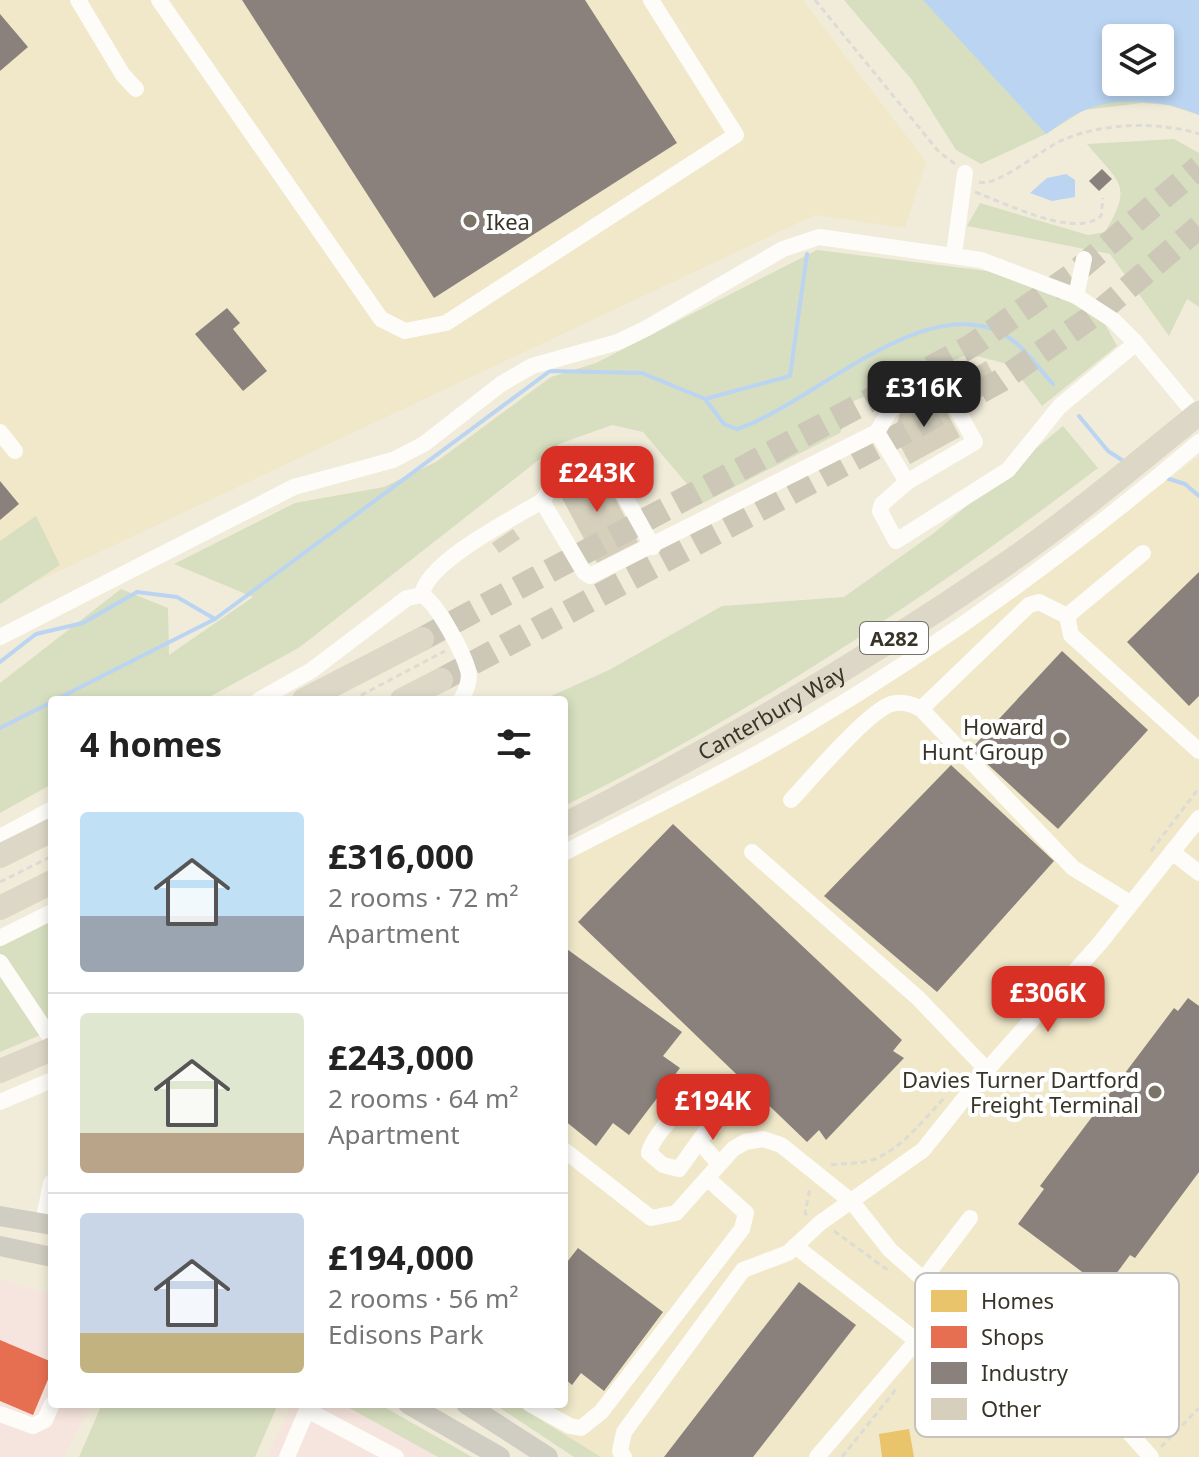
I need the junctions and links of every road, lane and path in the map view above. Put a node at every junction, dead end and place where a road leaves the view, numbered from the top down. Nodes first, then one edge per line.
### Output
1 (78, 0) edge
2 (159, 0) edge
3 (651, 0) edge
4 (815, 0) edge
5 (136, 89) dead end
6 (1199, 134) edge
7 (965, 173) junction
8 (962, 193) junction
9 (1103, 198) dead end
10 (954, 254) junction
11 (1084, 259) dead end
12 (1076, 296) junction
13 (1136, 343) junction
14 (1199, 416) edge
15 (0, 432) edge
16 (877, 432) junction
17 (1199, 442) edge
18 (15, 451) dead end
19 (907, 482) junction
20 (542, 501) junction
21 (653, 547) junction
22 (1143, 553) dead end
23 (422, 595) junction
24 (1067, 616) junction
25 (0, 637) edge
26 (422, 639) tunnel mouth
27 (456, 645) junction
28 (441, 680) tunnel mouth
29 (266, 696) edge
30 (312, 696) edge
31 (360, 696) edge
32 (410, 696) edge
33 (463, 696) edge
34 (921, 709) junction
35 (1196, 742) edge
36 (791, 800) dead end
37 (48, 812) edge
38 (1199, 818) edge
39 (568, 823) edge
40 (48, 832) edge
41 (2, 851) edge
42 (568, 851) edge
43 (752, 852) dead end
44 (1172, 852) junction
45 (48, 858) edge
46 (1199, 873) edge
47 (0, 882) edge
48 (48, 884) edge
49 (1130, 903) junction
50 (0, 908) edge
51 (48, 914) edge
52 (0, 938) edge
53 (0, 962) edge
54 (48, 1034) edge
55 (48, 1051) edge
56 (987, 1070) junction
57 (0, 1071) edge
58 (48, 1082) edge
59 (0, 1102) edge
60 (699, 1141) junction
61 (568, 1153) edge
62 (719, 1164) junction
63 (708, 1179) junction
64 (852, 1202) junction
65 (0, 1216) edge
66 (970, 1218) dead end
67 (47, 1224) edge
68 (0, 1246) edge
69 (795, 1246) junction
70 (48, 1256) edge
71 (915, 1273) edge
72 (928, 1273) edge
73 (915, 1339) edge
74 (915, 1343) edge
75 (568, 1385) edge
76 (571, 1387) dead end
77 (50, 1408) edge
78 (415, 1408) edge
79 (433, 1408) edge
80 (472, 1408) edge
81 (537, 1408) edge
82 (1199, 1408) edge
83 (0, 1414) edge
84 (1179, 1426) edge
85 (1135, 1437) edge
86 (1167, 1437) edge
87 (481, 1444) junction
88 (287, 1457) edge
89 (396, 1457) edge
90 (500, 1457) edge
91 (548, 1457) edge
92 (624, 1457) edge
93 (817, 1457) edge
94 (1153, 1457) edge

1 - 5 street
2 - 3 street
4 - 7 path
6 - 7 path
7 - 8 street
8 - 9 path
8 - 10 street
10 - 12 street
10 - 25 street
11 - 12 street
12 - 13 street
13 - 14 street
13 - 19 street
14 - 39 highway, Canterbury Way / A282
15 - 18 street
16 - 19 street
16 - 19 street
16 - 21 street
17 - 42 street
20 - 21 street
20 - 21 street
20 - 23 street
22 - 24 street
23 - 27 street
23 - 29 street
24 - 34 street
24 - 35 street
26 - 30 highway
27 - 31 path
27 - 33 street
28 - 32 highway
34 - 36 street
34 - 49 street
37 - 41 street
38 - 44 street
40 - 41 highway
43 - 56 street
44 - 46 street
44 - 49 street
45 - 47 path
48 - 50 highway
49 - 56 street
51 - 52 street
53 - 54 street
55 - 57 highway
56 - 64 street
58 - 59 street
60 - 60 street
60 - 62 street
61 - 63 street
62 - 63 street
62 - 64 street
63 - 81 street
64 - 69 street
64 - 71 street
65 - 67 main road
66 - 72 street
68 - 70 main road
69 - 73 street
69 - 92 street
74 - 93 street
75 - 76 path
77 - 83 street
78 - 87 main road
79 - 87 street
80 - 91 main road
82 - 84 path
85 - 94 street
86 - 94 path
87 - 90 main road
88 - 89 street

